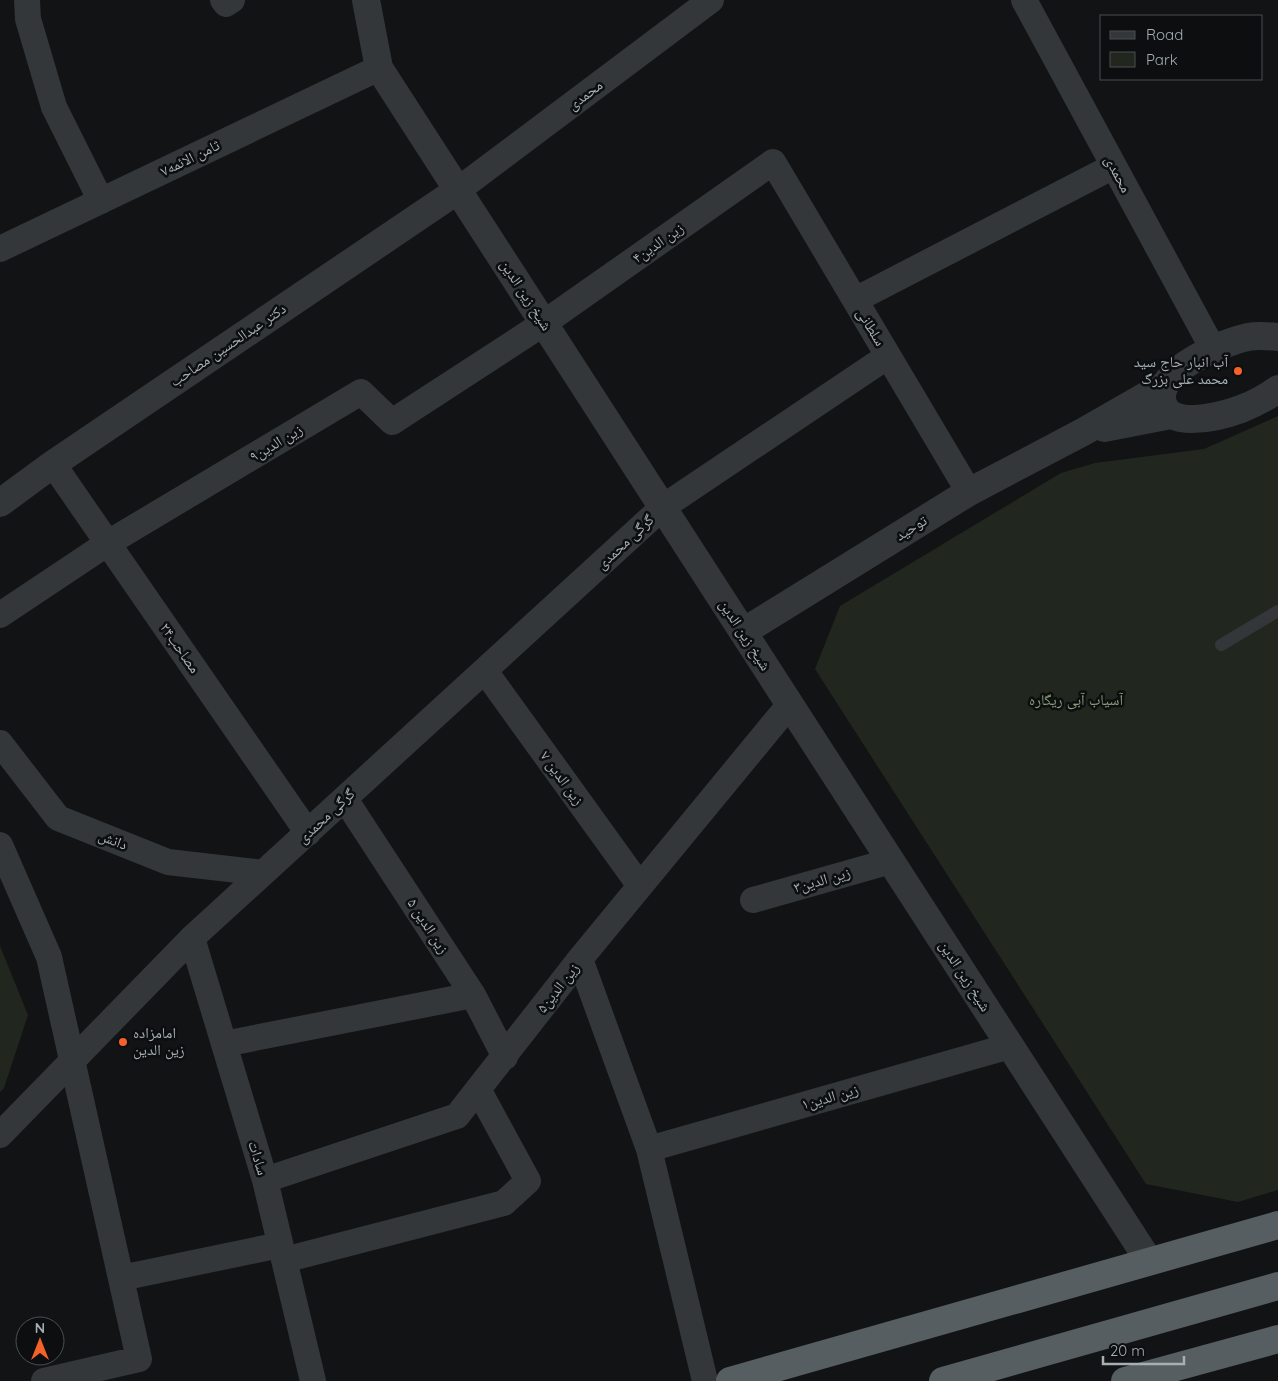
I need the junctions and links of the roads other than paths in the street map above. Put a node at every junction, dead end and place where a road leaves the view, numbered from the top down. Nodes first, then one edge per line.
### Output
1 (26, 0) edge
2 (223, 0) edge
3 (232, 0) edge
4 (366, 0) edge
5 (712, 0) edge
6 (1024, 0) edge
7 (380, 68) junction
8 (773, 162) joint
9 (1114, 166) junction
10 (458, 190) junction
11 (101, 201) junction
12 (0, 249) edge
13 (855, 300) junction
14 (544, 324) junction
15 (1278, 337) edge
16 (1213, 348) junction
17 (888, 356) junction
18 (1165, 385) junction
19 (1278, 389) edge
20 (1171, 415) junction
21 (1082, 432) junction
22 (53, 464) junction
23 (969, 492) junction
24 (0, 503) edge
25 (663, 507) junction
26 (108, 543) junction
27 (1278, 611) edge
28 (0, 615) edge
29 (743, 632) junction
30 (1220, 645) dead end
31 (484, 671) junction
32 (790, 704) junction
33 (0, 743) edge
34 (345, 799) junction
35 (308, 833) junction
36 (0, 845) edge
37 (890, 860) junction
38 (263, 874) junction
39 (640, 886) junction
40 (753, 900) dead end
41 (192, 938) junction
42 (580, 960) junction
43 (473, 995) junction
44 (224, 1044) junction
45 (1010, 1046) junction
46 (505, 1057) junction
47 (74, 1060) junction
48 (478, 1089) junction
49 (0, 1134) edge
50 (649, 1149) junction
51 (265, 1180) junction
52 (1278, 1225) edge
53 (282, 1253) junction
54 (1149, 1261) junction
55 (121, 1278) junction
56 (1278, 1286) edge
57 (1278, 1339) edge
58 (44, 1381) edge
59 (313, 1381) edge
60 (705, 1381) edge
61 (730, 1381) edge
62 (943, 1381) edge
63 (1125, 1381) edge

1 - 11 street
2 - 3 street
4 - 7 street, شیخ زین الدین
5 - 10 street, محمدی
6 - 9 street, محمدی
7 - 10 street, شیخ زین الدین
7 - 11 street, ثامن الا‌ئمه۷
8 - 13 street, سلطانی
8 - 14 street, زین الدین۴
9 - 13 street
9 - 16 street, محمدی
10 - 14 street, شیخ زین الدین
10 - 22 street, دکتر عبدالحسین مصاحب
11 - 12 street, ثامن الا‌ئمه۷
13 - 17 street, سلطانی
14 - 25 street, شیخ زین الدین
14 - 26 street, زین الدین۹
15 - 16 street, توحید
16 - 18 street, توحید
17 - 23 street, سلطانی
17 - 25 street, گرگی محمدی
18 - 20 street
18 - 21 street, توحید
19 - 20 street, توحید
20 - 21 street, توحید
21 - 23 street, توحید
22 - 24 street, دکتر عبدالحسین مصاحب
22 - 26 street, مصاحب۲۴
23 - 29 street, توحید
25 - 29 street, شیخ زین الدین
25 - 31 street, گرگی محمدی
26 - 28 street, زین الدین۹
26 - 35 street, مصاحب۲۴
27 - 30 lane
29 - 32 street, شیخ زین الدین
31 - 34 street, گرگی محمدی
31 - 39 street, زین الدین ۷
32 - 37 street, شیخ زین الدین
32 - 39 street, زین الدین۵
33 - 38 street, دانش
34 - 35 street, گرگی محمدی
34 - 43 street, زین الدین ۵
35 - 38 street, گرگی محمدی
36 - 47 street
37 - 40 street, زین الدین۳
37 - 45 street, شیخ زین الدین
38 - 41 street, گرگی محمدی
39 - 42 street, زین الدین۵
41 - 44 street, سادات
41 - 47 street, گرگی محمدی
42 - 46 street, زین الدین۵
42 - 50 street
43 - 44 street
43 - 46 street, زین الدین ۵
44 - 51 street, سادات
45 - 50 street, زین الدین۱
45 - 54 street, شیخ زین الدین
46 - 48 street, زین الدین۵
47 - 49 street, گرگی محمدی
47 - 55 street
48 - 51 street, زین الدین۵
48 - 53 street
50 - 60 street
51 - 53 street, سادات
52 - 54 highway
53 - 55 street
53 - 59 street, سادات
54 - 61 highway
55 - 58 street
56 - 62 highway
57 - 63 highway

